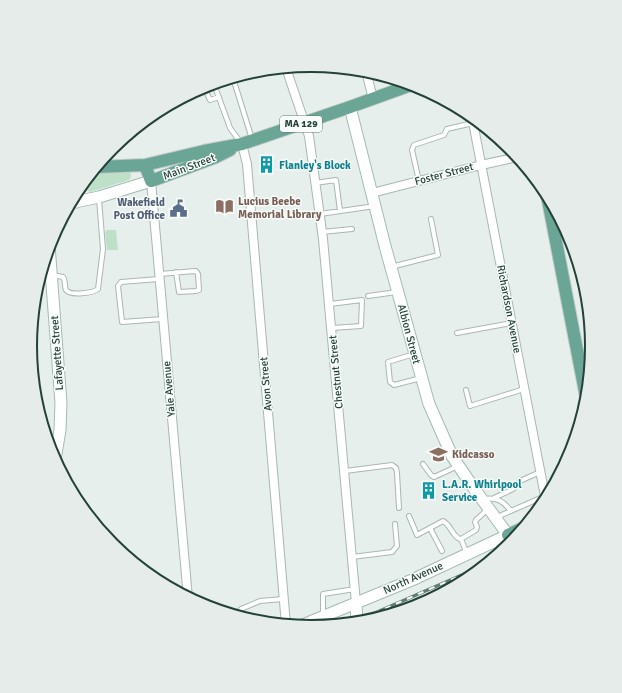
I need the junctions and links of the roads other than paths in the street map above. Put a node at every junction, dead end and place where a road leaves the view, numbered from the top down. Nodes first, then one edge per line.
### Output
1 (288, 74) edge
2 (368, 79) edge
3 (234, 84) edge
4 (402, 88) edge
5 (216, 89) edge
6 (207, 93) edge
7 (219, 97) junction
8 (373, 99) junction
9 (350, 107) junction
10 (467, 122) edge
11 (304, 123) junction
12 (474, 126) edge
13 (247, 143) junction
14 (510, 159) edge
15 (145, 165) junction
16 (481, 165) junction
17 (105, 166) edge
18 (151, 181) junction
19 (419, 181) junction
20 (316, 183) junction
21 (372, 193) junction
22 (99, 197) junction
23 (78, 202) edge
24 (375, 206) junction
25 (340, 211) junction
26 (320, 214) junction
27 (551, 215) edge
28 (431, 219) dead end
29 (352, 229) dead end
30 (322, 232) junction
31 (51, 261) edge
32 (391, 267) junction
33 (176, 272) junction
34 (52, 275) junction
35 (159, 276) junction
36 (397, 292) junction
37 (368, 296) dead end
38 (330, 304) junction
39 (163, 320) junction
40 (511, 323) junction
41 (332, 328) junction
42 (457, 333) dead end
43 (414, 354) junction
44 (421, 378) junction
45 (583, 380) edge
46 (524, 389) junction
47 (466, 390) dead end
48 (57, 448) edge
49 (424, 464) dead end
50 (458, 466) junction
51 (344, 471) junction
52 (540, 472) junction
53 (544, 491) edge
54 (494, 498) junction
55 (481, 499) junction
56 (538, 501) edge
57 (399, 508) dead end
58 (511, 511) junction
59 (491, 513) junction
60 (409, 516) dead end
61 (395, 524) dead end
62 (430, 528) junction
63 (509, 536) edge
64 (460, 539) junction
65 (505, 540) edge
66 (442, 551) dead end
67 (467, 554) junction
68 (352, 557) junction
69 (355, 589) junction
70 (187, 591) edge
71 (283, 599) junction
72 (356, 603) junction
73 (241, 611) edge
74 (357, 616) edge
75 (323, 617) junction
76 (285, 619) edge
77 (315, 620) edge

1 - 11 street, Chestnut Street
2 - 8 street
3 - 13 lane
4 - 8 main road, Main Street / MA 129
5 - 7 lane
6 - 7 lane
7 - 13 lane
8 - 9 main road, Main Street / MA 129
9 - 11 main road, Main Street / MA 129
9 - 21 street, Albion Street
10 - 19 lane
11 - 13 main road, Main Street / MA 129
11 - 20 street, Chestnut Street
12 - 16 street, Richardson Avenue
13 - 15 main road, Main Street / MA 129
13 - 18 main road, Main Street / MA 129
13 - 71 street, Avon Street
14 - 16 street, Foster Street
15 - 17 main road, Main Street / MA 129
15 - 18 main road, Main Street
16 - 19 street, Foster Street
16 - 40 street, Richardson Avenue
18 - 22 street
18 - 35 street, Yale Avenue
19 - 21 street, Foster Street
20 - 25 lane
20 - 26 street, Chestnut Street
21 - 24 street, Albion Street
22 - 23 street
22 - 34 lane
24 - 25 lane
24 - 32 street, Albion Street
25 - 26 lane
26 - 30 street, Chestnut Street
27 - 45 main road
28 - 32 lane
29 - 30 lane
30 - 38 street, Chestnut Street
31 - 34 street, Lafayette Street
32 - 36 street, Albion Street
33 - 33 lane
33 - 35 lane
34 - 48 street, Lafayette Street
35 - 39 street, Yale Avenue
35 - 39 lane
36 - 37 lane
36 - 43 street, Albion Street
38 - 41 street, Chestnut Street
38 - 41 lane
39 - 70 street, Yale Avenue
40 - 42 lane
40 - 46 street, Richardson Avenue
41 - 51 street, Chestnut Street
43 - 44 street, Albion Street
43 - 44 lane
44 - 50 street, Albion Street
46 - 47 lane
46 - 52 street, Richardson Avenue
49 - 50 lane
50 - 55 street, Albion Street
51 - 57 lane
51 - 68 street, Chestnut Street
52 - 53 street, Richardson Avenue
52 - 54 lane
54 - 55 lane
54 - 58 lane
55 - 59 street, Albion Street
56 - 58 lane
58 - 59 lane
59 - 63 street, Albion Street
59 - 64 lane
60 - 62 lane
61 - 68 lane
62 - 64 lane
62 - 66 lane
64 - 67 lane
65 - 67 street, North Avenue
67 - 72 street, North Avenue
68 - 69 street, Chestnut Street
69 - 72 street, Chestnut Street
69 - 75 lane
71 - 73 lane
71 - 76 street, Avon Street
72 - 74 street, Chestnut Street
72 - 75 street, North Avenue
75 - 77 street, North Avenue

